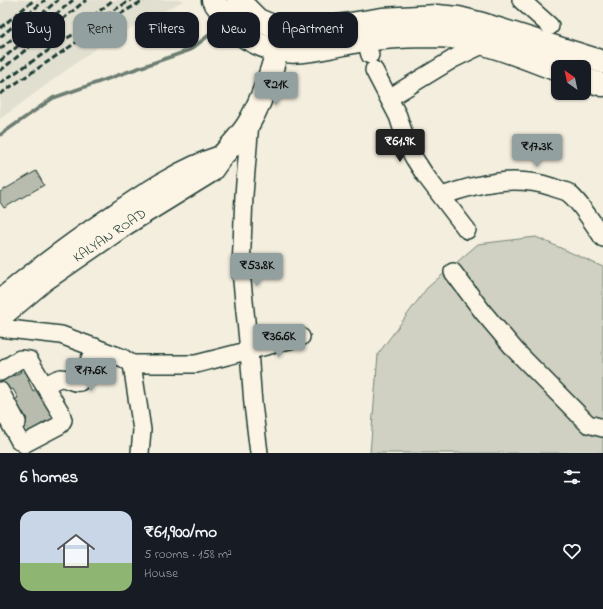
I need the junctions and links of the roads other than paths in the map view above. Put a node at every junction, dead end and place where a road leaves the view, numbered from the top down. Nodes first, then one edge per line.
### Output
1 (213, 0) edge
2 (238, 0) edge
3 (521, 0) edge
4 (358, 23) edge
5 (268, 24) edge
6 (550, 26) dead end
7 (484, 44) junction
8 (278, 48) edge
9 (277, 52) junction
10 (370, 55) junction
11 (603, 62) edge
12 (551, 68) edge
13 (591, 82) edge
14 (603, 85) edge
15 (389, 98) junction
16 (250, 122) junction
17 (221, 157) junction
18 (442, 196) junction
19 (467, 230) dead end
20 (603, 238) edge
21 (453, 272) dead end
22 (0, 301) edge
23 (0, 317) edge
24 (0, 328) edge
25 (301, 337) dead end
26 (95, 347) junction
27 (249, 351) junction
28 (132, 364) junction
29 (0, 372) edge
30 (45, 386) junction
31 (0, 391) edge
32 (0, 413) edge
33 (603, 428) edge
34 (29, 443) junction
35 (140, 453) edge
36 (259, 453) edge

1 - 9 main road
2 - 5 main road
3 - 6 street
4 - 11 main road
7 - 10 main road
7 - 12 main road
7 - 15 street
8 - 9 main road, KALYAN ROAD
9 - 10 main road
9 - 16 main road, KALYAN ROAD
10 - 15 street
13 - 14 main road
15 - 18 street
16 - 17 main road, KALYAN ROAD
16 - 27 street
17 - 22 main road, KALYAN ROAD
17 - 23 main road, KALYAN ROAD
18 - 19 street
18 - 20 street
21 - 33 street
24 - 26 street
25 - 27 street
26 - 28 street
26 - 30 street
27 - 28 street
27 - 36 street
28 - 35 street
29 - 30 street
30 - 34 street
31 - 34 street
32 - 34 street

